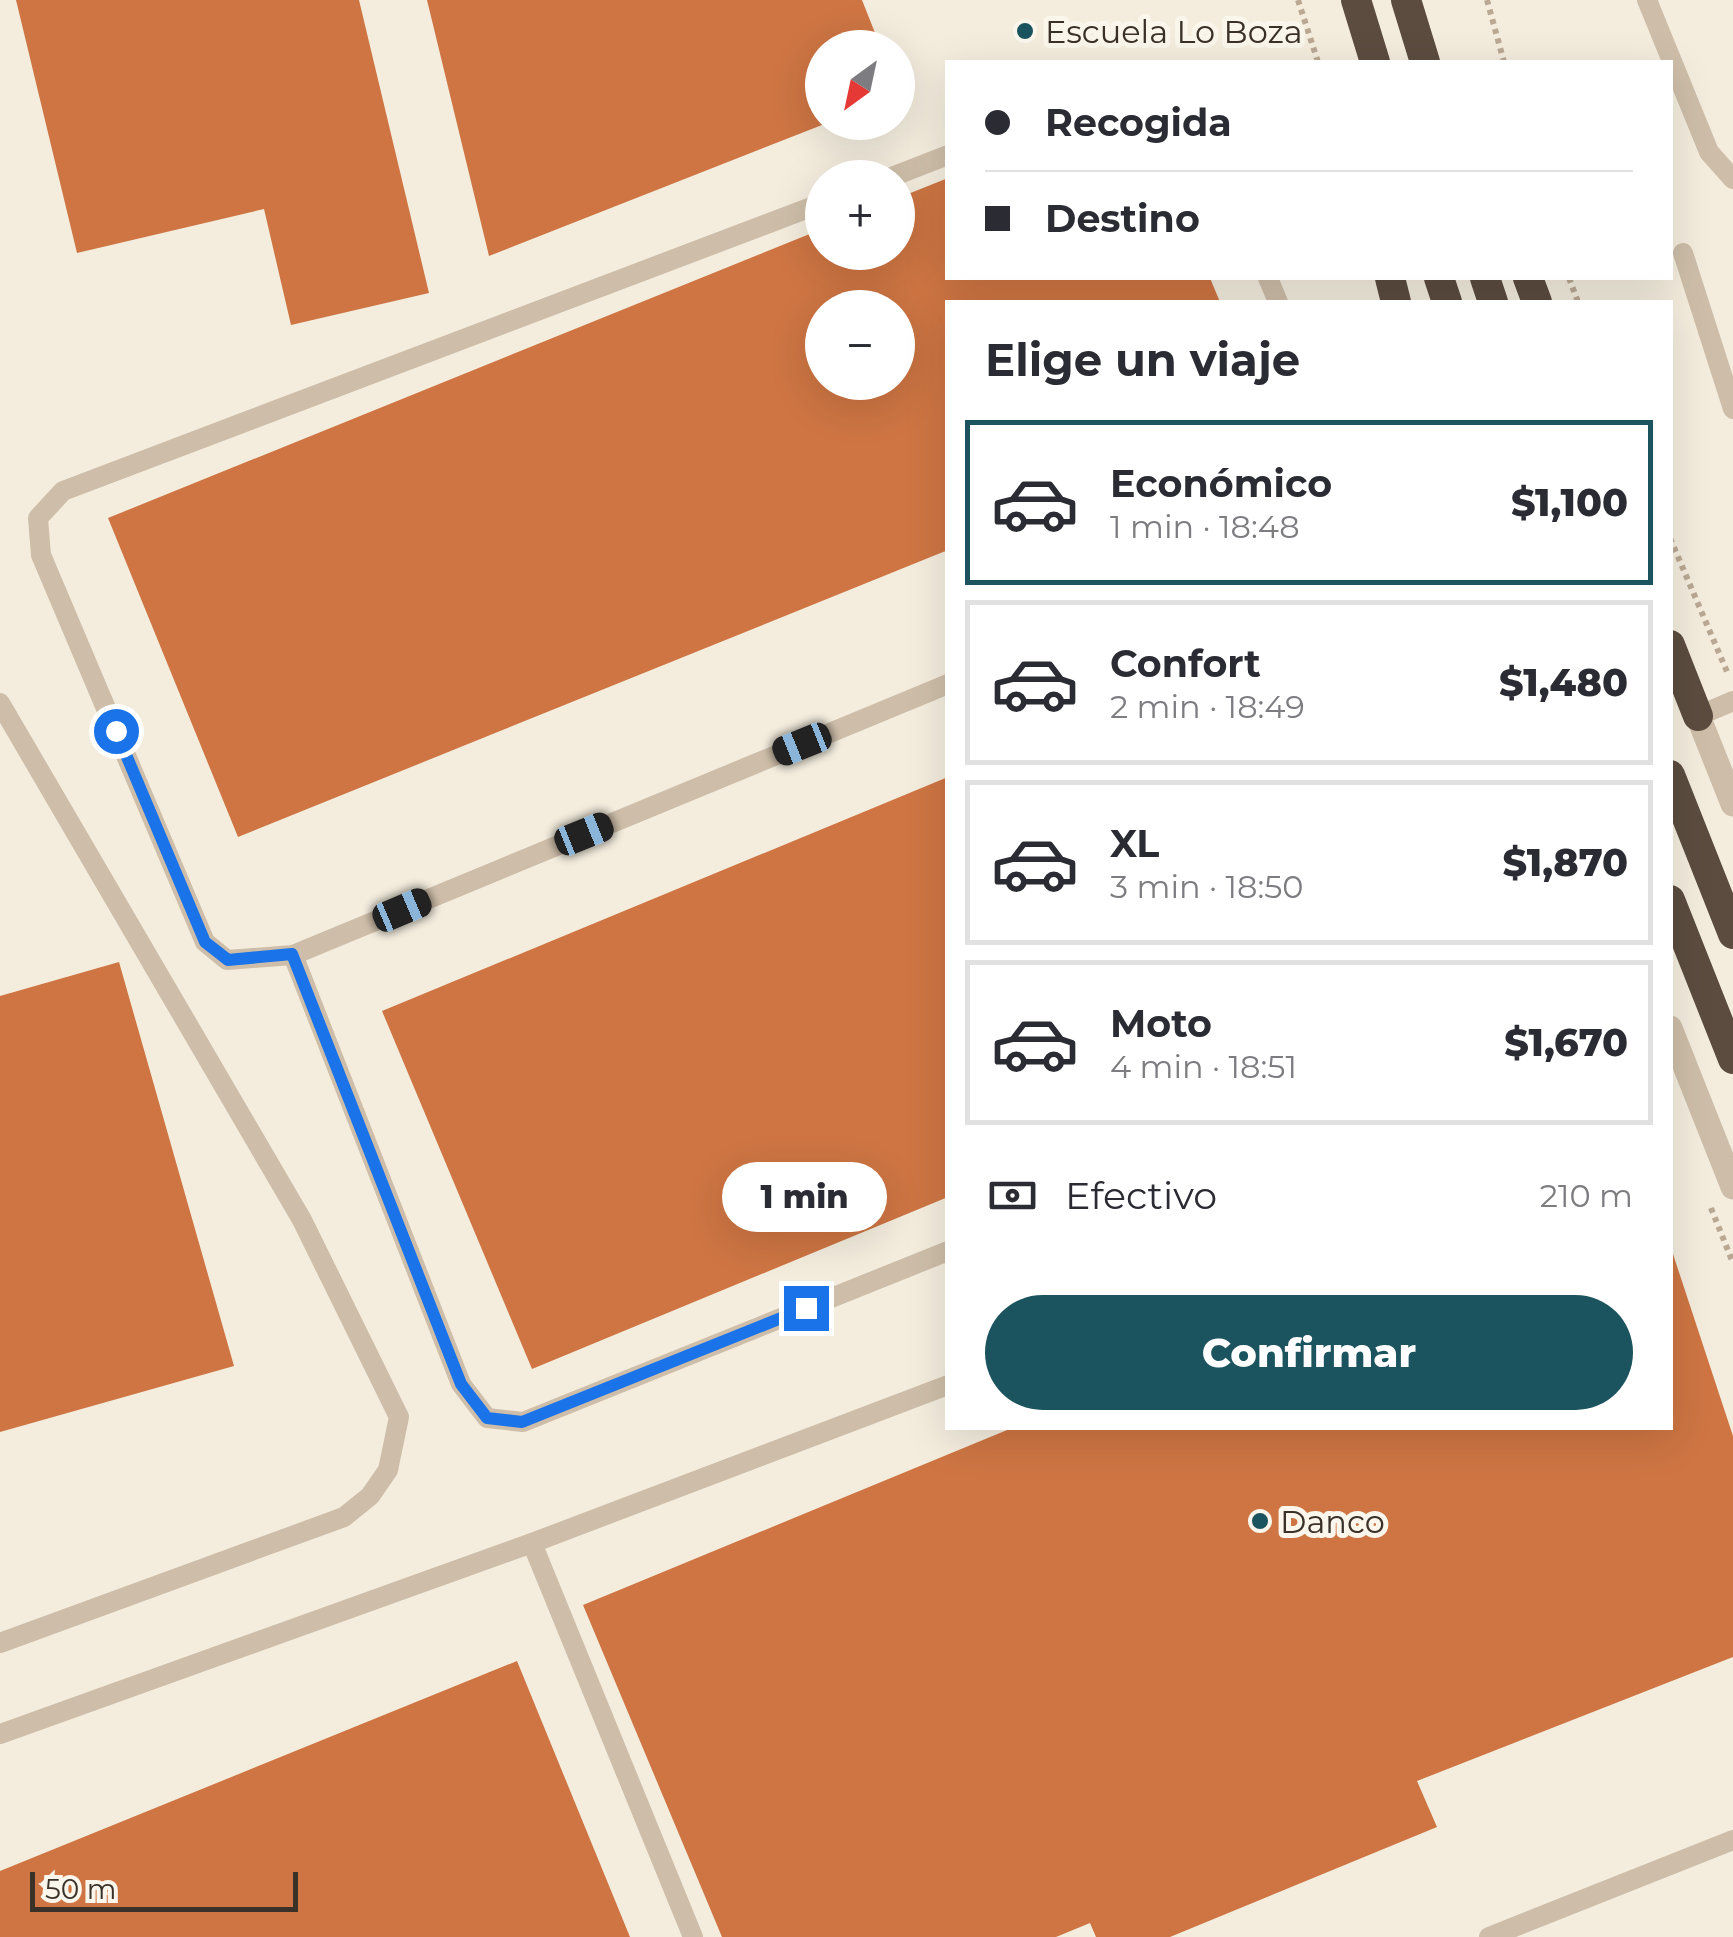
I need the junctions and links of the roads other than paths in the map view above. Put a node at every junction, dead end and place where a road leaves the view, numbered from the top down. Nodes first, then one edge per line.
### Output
1 (1406, 0) edge
2 (1647, 0) edge
3 (1358, 8) edge
4 (1421, 50) edge
5 (1366, 60) edge
6 (1374, 60) edge
7 (1671, 60) edge
8 (1673, 64) edge
9 (945, 156) edge
10 (915, 168) edge
11 (1733, 178) edge
12 (805, 209) edge
13 (1684, 253) dead end
14 (1733, 409) edge
15 (1673, 653) edge
16 (945, 685) edge
17 (1733, 701) edge
18 (0, 703) edge
19 (1698, 716) junction
20 (1673, 783) edge
21 (1733, 804) edge
22 (1673, 908) edge
23 (1733, 934) edge
24 (292, 954) junction
25 (1673, 1036) edge
26 (1733, 1059) edge
27 (1733, 1187) edge
28 (945, 1252) edge
29 (945, 1386) edge
30 (532, 1544) junction
31 (0, 1643) edge
32 (0, 1734) edge
33 (1733, 1840) edge
34 (693, 1937) edge
35 (1489, 1937) edge

1 - 4 highway
2 - 7 lane
3 - 5 highway
3 - 6 highway
8 - 11 lane
9 - 10 lane
12 - 24 lane
13 - 14 lane
15 - 19 highway
16 - 24 lane
17 - 19 lane
18 - 31 lane
19 - 21 street
20 - 23 highway
22 - 26 highway
24 - 28 lane
25 - 27 street
29 - 30 lane
30 - 32 lane
30 - 34 lane
33 - 35 lane

